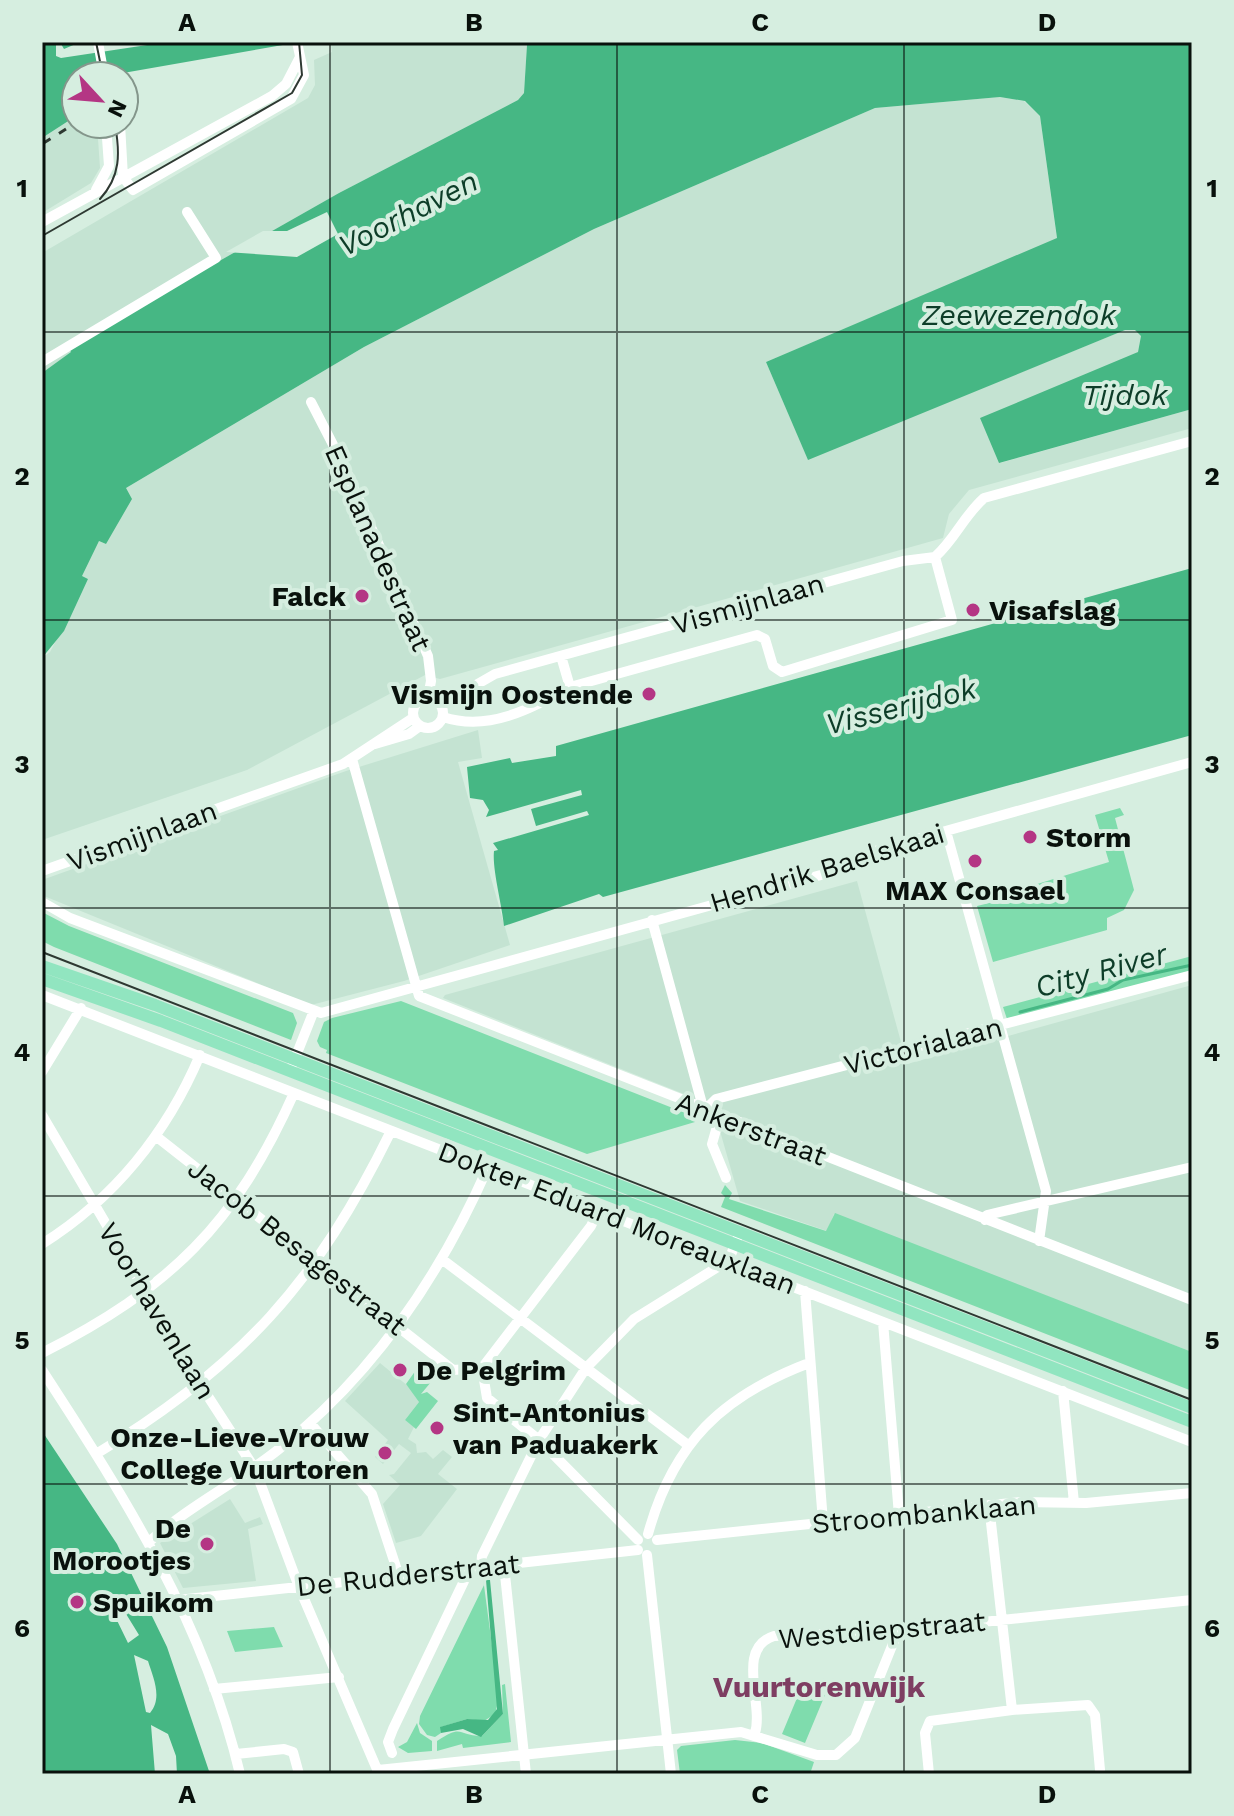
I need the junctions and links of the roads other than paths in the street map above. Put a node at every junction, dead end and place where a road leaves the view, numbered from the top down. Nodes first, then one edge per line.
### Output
1 (297, 42) edge
2 (107, 140) edge
3 (121, 140) edge
4 (123, 177) junction
5 (90, 196) junction
6 (187, 212) dead end
7 (42, 222) edge
8 (42, 362) edge
9 (311, 402) dead end
10 (1192, 441) edge
11 (935, 557) junction
12 (561, 656) junction
13 (570, 687) junction
14 (428, 697) junction
15 (441, 705) junction
16 (443, 717) junction
17 (416, 722) junction
18 (352, 759) junction
19 (1192, 762) edge
20 (946, 831) junction
21 (42, 871) edge
22 (42, 902) edge
23 (652, 920) junction
24 (42, 966) edge
25 (1192, 975) edge
26 (42, 979) edge
27 (415, 986) junction
28 (42, 995) edge
29 (81, 1008) junction
30 (313, 1013) junction
31 (1001, 1027) junction
32 (200, 1055) junction
33 (293, 1065) junction
34 (42, 1072) edge
35 (294, 1093) junction
36 (704, 1111) junction
37 (42, 1115) edge
38 (720, 1116) junction
39 (391, 1131) junction
40 (157, 1137) junction
41 (488, 1167) junction
42 (1192, 1167) edge
43 (726, 1178) dead end
44 (236, 1200) junction
45 (1045, 1201) junction
46 (94, 1205) junction
47 (598, 1211) junction
48 (985, 1220) junction
49 (724, 1233) junction
50 (738, 1238) junction
51 (1039, 1241) junction
52 (42, 1244) edge
53 (715, 1255) junction
54 (443, 1260) junction
55 (729, 1260) junction
56 (317, 1263) junction
57 (702, 1276) junction
58 (805, 1291) junction
59 (146, 1293) junction
60 (1192, 1300) edge
61 (520, 1318) junction
62 (883, 1322) junction
63 (398, 1326) junction
64 (42, 1353) edge
65 (809, 1363) junction
66 (482, 1368) junction
67 (586, 1368) junction
68 (42, 1370) edge
69 (200, 1384) junction
70 (1063, 1391) junction
71 (1192, 1408) edge
72 (1192, 1422) edge
73 (310, 1423) junction
74 (539, 1440) junction
75 (1192, 1442) edge
76 (688, 1445) junction
77 (96, 1454) junction
78 (255, 1469) junction
79 (1192, 1493) edge
80 (1074, 1503) junction
81 (989, 1505) junction
82 (899, 1515) junction
83 (823, 1522) junction
84 (652, 1537) junction
85 (150, 1541) junction
86 (641, 1548) junction
87 (504, 1565) junction
88 (481, 1568) junction
89 (465, 1570) junction
90 (399, 1576) junction
91 (299, 1587) junction
92 (178, 1600) junction
93 (1192, 1600) edge
94 (1002, 1620) junction
95 (898, 1631) junction
96 (339, 1677) junction
97 (214, 1689) junction
98 (1012, 1710) junction
99 (755, 1733) junction
100 (667, 1739) junction
101 (392, 1753) dead end
102 (236, 1754) junction
103 (524, 1754) junction
104 (1100, 1770) dead end
105 (379, 1772) edge
106 (240, 1774) edge
107 (299, 1774) edge
108 (526, 1774) edge
109 (671, 1774) edge
110 (929, 1774) edge

1 - 4 street
2 - 5 street
3 - 4 street
4 - 5 street
5 - 7 street
6 - 8 street
9 - 14 street, Esplanadestraat
10 - 11 street
11 - 12 street, Vismijnlaan
11 - 13 street
12 - 13 street
12 - 15 street, Vismijnlaan
13 - 16 street
14 - 15 street
14 - 17 street
15 - 16 street
16 - 17 street
17 - 18 street, Vismijnlaan
18 - 21 street, Vismijnlaan
18 - 27 street
19 - 20 street, Hendrik Baelskaai
20 - 23 street, Hendrik Baelskaai
20 - 31 street
22 - 30 street
23 - 27 street, Hendrik Baelskaai
23 - 36 street
24 - 33 main road, Dokter Eduard Moreauxlaan
25 - 31 street, Victorialaan
26 - 33 main road, Dokter Eduard Moreauxlaan
27 - 30 street
27 - 36 street, Ankerstraat
28 - 29 street, Dokter Eduard Moreauxlaan
29 - 32 street, Dokter Eduard Moreauxlaan
29 - 34 street
30 - 33 street
31 - 36 street, Victorialaan
31 - 45 street
32 - 35 street, Dokter Eduard Moreauxlaan
32 - 40 street
33 - 49 main road, Dokter Eduard Moreauxlaan
35 - 39 street, Dokter Eduard Moreauxlaan
35 - 44 street
36 - 38 street, Ankerstraat
37 - 46 street, Voorhavenlaan
38 - 43 street
38 - 48 street, Ankerstraat
39 - 41 street, Dokter Eduard Moreauxlaan
39 - 56 street
40 - 44 street, Jacob Besagestraat
40 - 46 street
41 - 47 street, Dokter Eduard Moreauxlaan
41 - 54 street
42 - 45 street
44 - 56 street, Jacob Besagestraat
44 - 59 street
45 - 48 street
45 - 51 street
46 - 52 street
46 - 59 street, Voorhavenlaan
47 - 53 street, Dokter Eduard Moreauxlaan
47 - 61 street
48 - 51 street, Ankerstraat
49 - 50 main road, Dokter Eduard Moreauxlaan
49 - 53 street
50 - 55 street
50 - 71 main road, Dokter Eduard Moreauxlaan
50 - 72 main road, Dokter Eduard Moreauxlaan
51 - 60 street, Ankerstraat
53 - 55 street, Dokter Eduard Moreauxlaan
53 - 57 street
54 - 61 street
54 - 63 street
55 - 57 street
55 - 58 street, Dokter Eduard Moreauxlaan
56 - 63 street, Jacob Besagestraat
56 - 69 street
57 - 67 street
58 - 62 street, Dokter Eduard Moreauxlaan
58 - 65 street
59 - 64 street
59 - 69 street, Voorhavenlaan
61 - 66 street
61 - 67 street
62 - 70 street, Dokter Eduard Moreauxlaan
62 - 82 street
63 - 66 street, Jacob Besagestraat
63 - 73 street
65 - 76 street
65 - 83 street
66 - 74 street
67 - 74 street
67 - 76 street
68 - 77 street
69 - 77 street
69 - 78 street, Voorhavenlaan
70 - 75 street, Dokter Eduard Moreauxlaan
70 - 80 street
73 - 78 street
73 - 90 street
74 - 86 street
74 - 88 street
76 - 84 street
77 - 85 street
78 - 85 street
78 - 91 street, Voorhavenlaan
79 - 80 street, Stroombanklaan
80 - 81 street, Stroombanklaan
81 - 82 street, Stroombanklaan
81 - 94 street
82 - 83 street, Stroombanklaan
83 - 84 street, Stroombanklaan
84 - 86 street
84 - 86 street
85 - 92 street
86 - 87 street, De Rudderstraat
86 - 100 street
87 - 88 street, De Rudderstraat
87 - 103 street
88 - 89 street, De Rudderstraat
89 - 90 street, De Rudderstraat
89 - 101 street
90 - 91 street, De Rudderstraat
91 - 92 street, De Rudderstraat
91 - 96 street, Voorhavenlaan
92 - 97 street
93 - 94 street, Westdiepstraat
94 - 95 street, Westdiepstraat
94 - 98 street
95 - 99 street
95 - 99 street, Westdiepstraat
96 - 97 street
96 - 105 street, Voorhavenlaan
97 - 102 street
98 - 104 street
98 - 110 street
99 - 100 street
100 - 103 street
100 - 109 street
102 - 106 street
102 - 107 street
103 - 105 street
103 - 108 street

